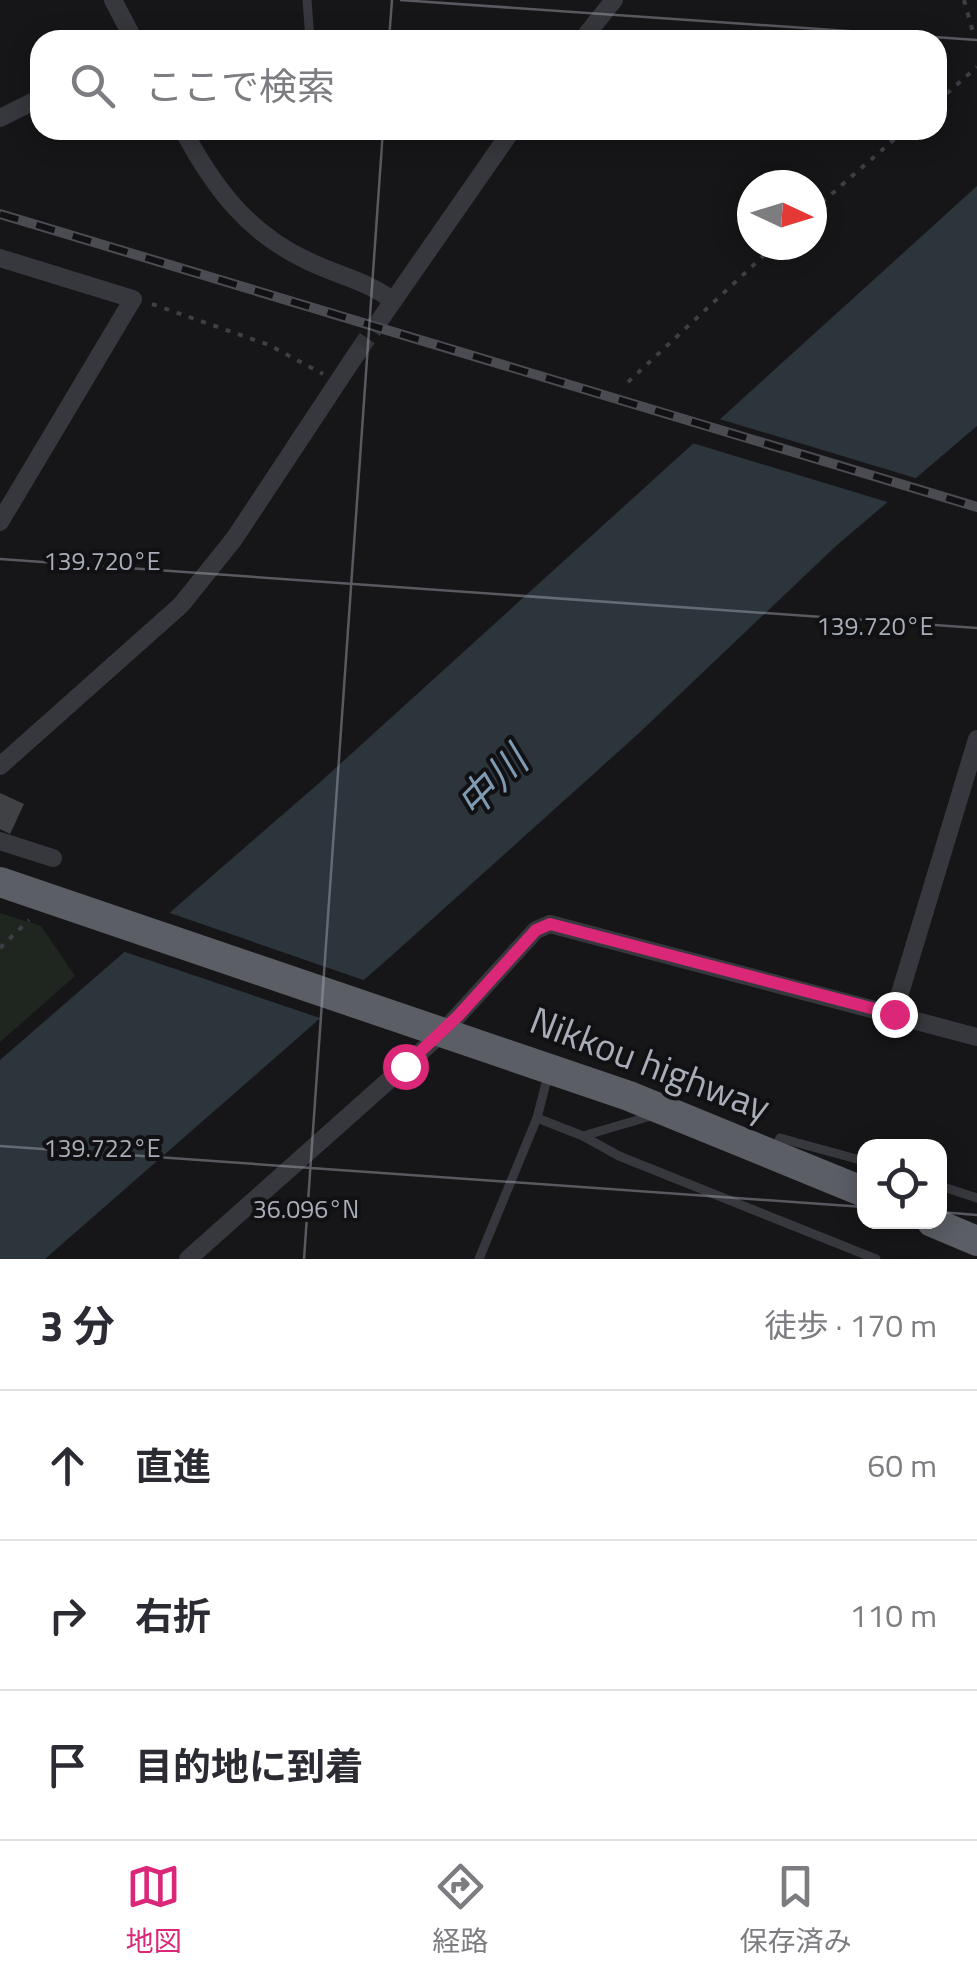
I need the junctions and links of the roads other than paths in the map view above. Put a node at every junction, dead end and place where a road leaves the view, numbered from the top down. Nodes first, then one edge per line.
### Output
1 (113, 0) edge
2 (307, 0) edge
3 (614, 0) edge
4 (129, 30) edge
5 (309, 30) edge
6 (590, 30) edge
7 (30, 103) edge
8 (0, 118) edge
9 (188, 140) edge
10 (505, 140) edge
11 (0, 258) edge
12 (392, 300) junction
13 (382, 317) tunnel mouth
14 (358, 352) tunnel mouth
15 (0, 522) edge
16 (977, 739) edge
17 (0, 766) edge
18 (0, 841) edge
19 (53, 858) dead end
20 (0, 882) edge
21 (894, 1014) junction
22 (443, 1032) junction
23 (977, 1037) edge
24 (550, 1068) junction
25 (668, 1112) junction
26 (536, 1118) junction
27 (583, 1136) junction
28 (774, 1154) junction
29 (857, 1159) edge
30 (947, 1188) edge
31 (857, 1189) edge
32 (977, 1198) edge
33 (947, 1228) edge
34 (975, 1240) edge
35 (188, 1259) edge
36 (479, 1259) edge
37 (876, 1259) edge

1 - 4 street
2 - 5 lane
3 - 6 street
7 - 8 street
9 - 12 street
10 - 12 street
11 - 15 street
12 - 13 street
14 - 17 street
16 - 21 street
18 - 19 street
20 - 22 highway, Nikkou highway
21 - 22 street
21 - 23 street
22 - 24 highway, Nikkou highway
22 - 35 street
24 - 25 highway, Nikkou highway
24 - 26 lane
25 - 27 lane
25 - 28 highway, Nikkou highway
26 - 27 lane
26 - 36 lane
27 - 37 lane
28 - 29 lane
28 - 31 highway, Nikkou highway
30 - 32 lane
33 - 34 highway

